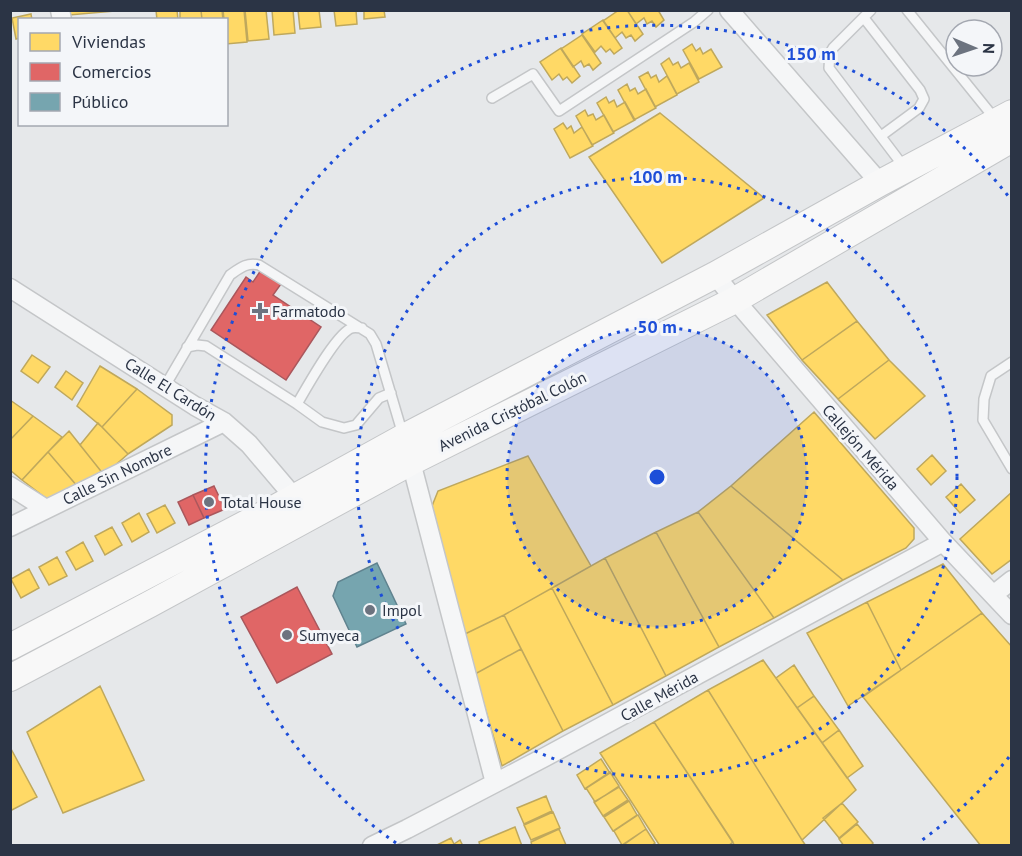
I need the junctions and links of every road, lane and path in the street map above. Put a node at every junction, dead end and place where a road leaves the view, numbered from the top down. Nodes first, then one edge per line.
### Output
1 (708, 10) edge
2 (729, 10) edge
3 (907, 10) edge
4 (867, 14) edge
5 (492, 98) dead end
6 (1006, 124) edge
7 (881, 136) junction
8 (906, 169) junction
9 (880, 183) junction
10 (715, 275) junction
11 (10, 288) edge
12 (735, 300) junction
13 (362, 328) junction
14 (188, 347) junction
15 (1011, 362) edge
16 (165, 386) junction
17 (391, 393) junction
18 (297, 404) junction
19 (224, 422) junction
20 (404, 437) junction
21 (411, 462) junction
22 (1011, 469) edge
23 (10, 486) edge
24 (300, 508) junction
25 (46, 509) junction
26 (10, 527) edge
27 (943, 542) junction
28 (1011, 580) edge
29 (993, 595) junction
30 (1011, 615) edge
31 (10, 647) edge
32 (10, 678) edge
33 (495, 783) junction
34 (407, 837) edge
35 (372, 846) edge

1 - 5 lane
2 - 9 street
3 - 6 lane
4 - 7 lane
4 - 7 lane
6 - 8 street, Avenida Cristóbal Colón
6 - 12 street, Avenida Cristóbal Colón
7 - 8 lane
8 - 9 street, Avenida Cristóbal Colón
9 - 10 street, Avenida Cristóbal Colón
10 - 12 street, Callejón Mérida
10 - 20 street, Avenida Cristóbal Colón
11 - 16 street, Calle El Cardón
12 - 21 street, Avenida Cristóbal Colón
12 - 27 street, Callejón Mérida
13 - 14 lane
13 - 17 lane
13 - 18 lane
14 - 16 lane
14 - 18 lane
15 - 22 lane
16 - 19 street, Calle El Cardón
17 - 18 lane
17 - 20 lane
19 - 24 street, Calle El Cardón
19 - 25 street, Calle Sin Nombre
20 - 24 street, Avenida Cristóbal Colón
21 - 24 street, Avenida Cristóbal Colón
21 - 33 street
23 - 25 street
24 - 31 street, Avenida Cristóbal Colón
24 - 32 street, Avenida Cristóbal Colón
25 - 26 street, Calle Sin Nombre
27 - 29 street, Callejón Mérida
27 - 33 street, Calle Mérida
28 - 29 street
29 - 30 street, Callejón Mérida
33 - 34 street, Calle Mérida
34 - 35 street, Calle Mérida

